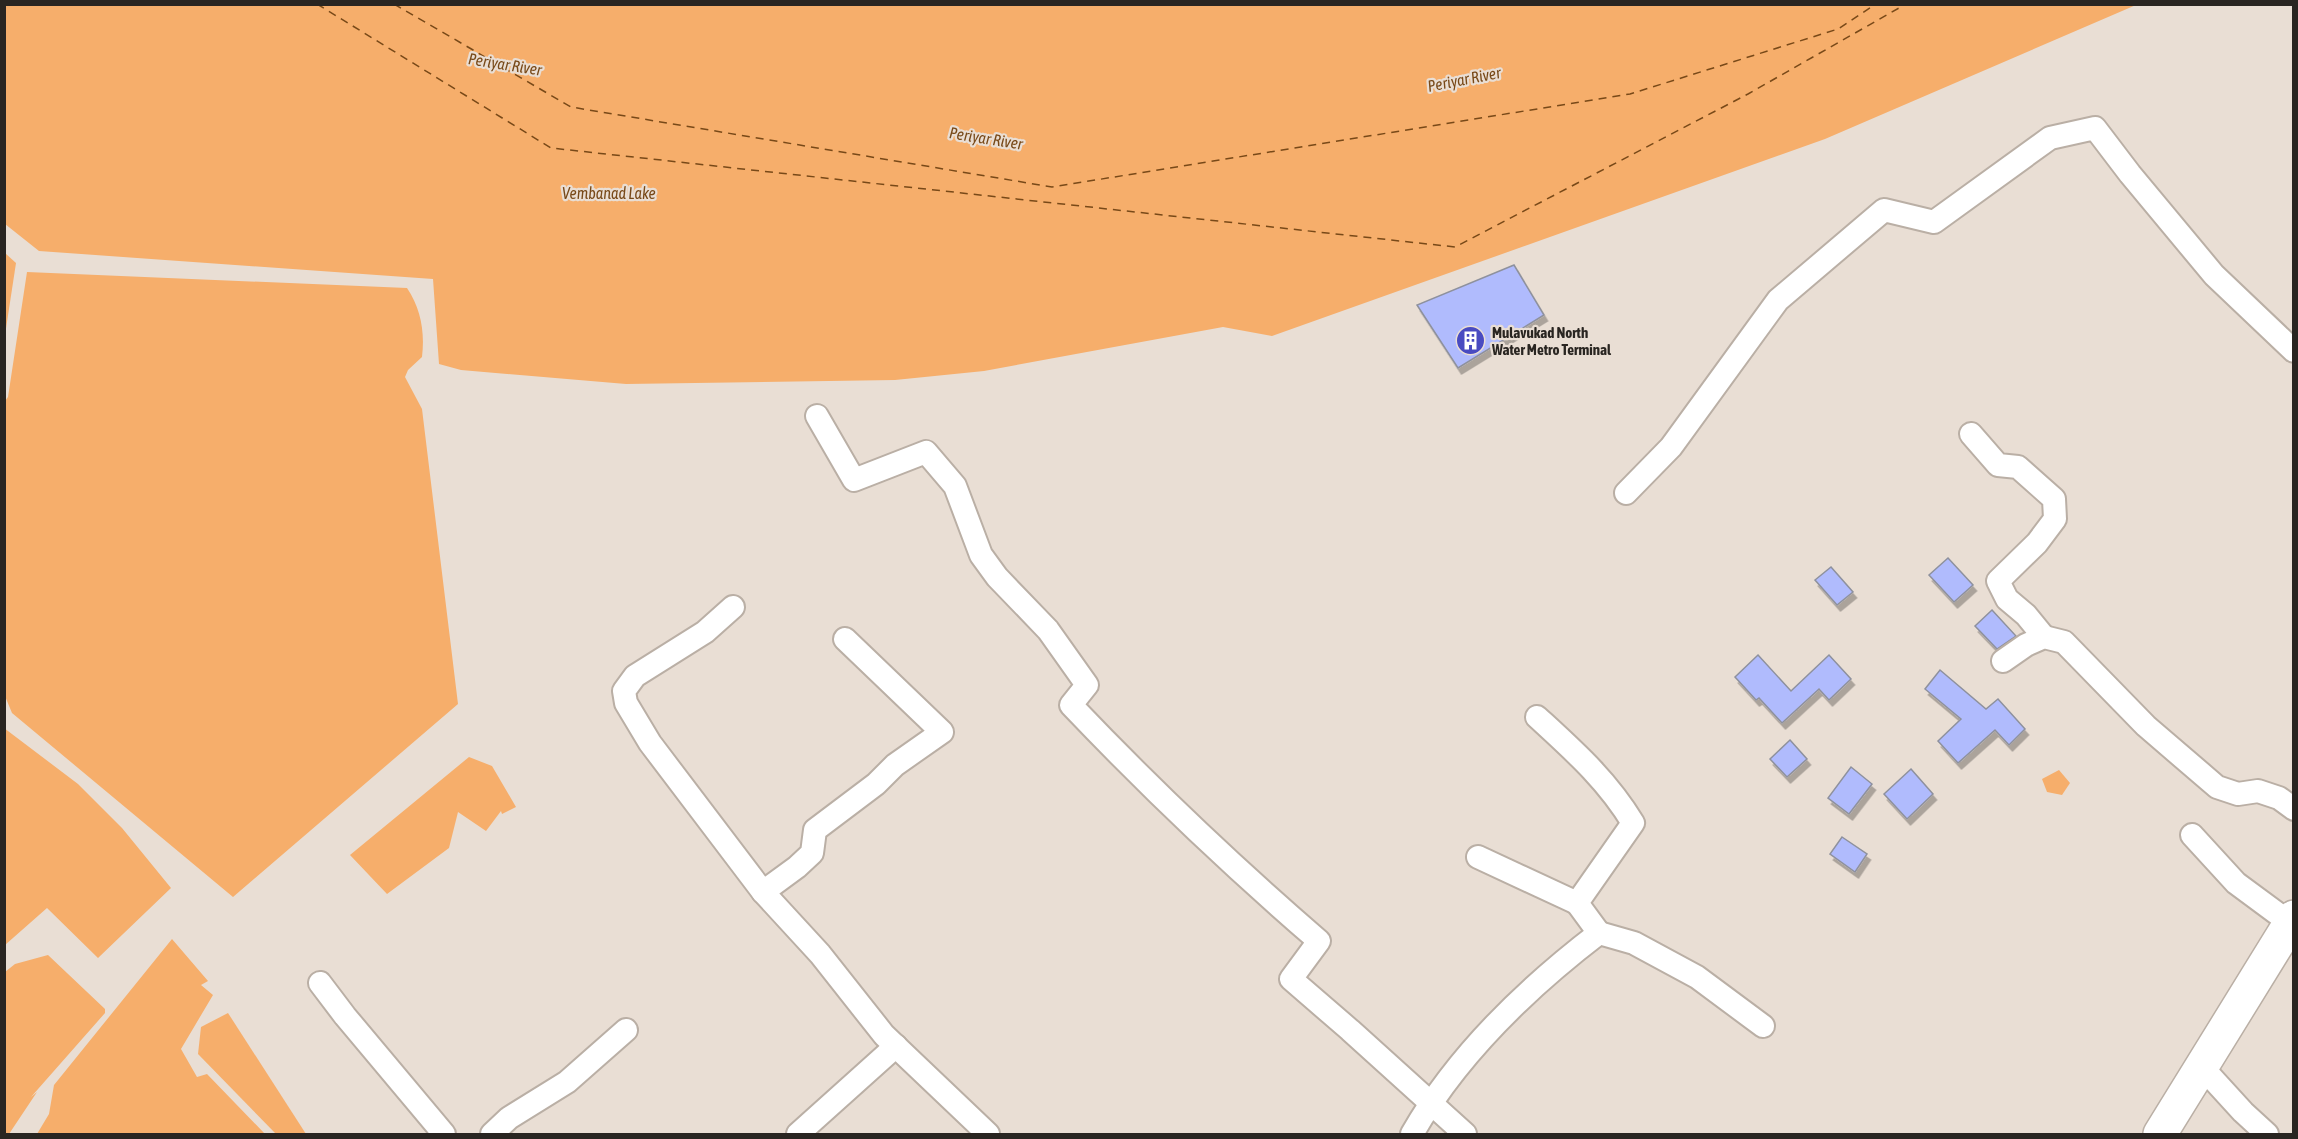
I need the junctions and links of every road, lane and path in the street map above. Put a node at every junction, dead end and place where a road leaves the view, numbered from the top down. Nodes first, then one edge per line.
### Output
1 (2294, 351) edge
2 (817, 416) dead end
3 (1971, 434) dead end
4 (1626, 493) dead end
5 (733, 607) dead end
6 (2044, 637) junction
7 (845, 639) dead end
8 (2003, 661) dead end
9 (1538, 717) dead end
10 (2294, 809) edge
11 (2192, 835) dead end
12 (1478, 857) dead end
13 (763, 892) junction
14 (1577, 903) junction
15 (1599, 933) junction
16 (2289, 933) edge
17 (320, 983) dead end
18 (1763, 1026) dead end
19 (626, 1030) dead end
20 (896, 1046) junction
21 (2201, 1066) junction
22 (1430, 1102) junction
23 (444, 1134) edge
24 (492, 1134) edge
25 (798, 1134) edge
26 (988, 1134) edge
27 (1412, 1134) edge
28 (1465, 1134) edge
29 (2160, 1134) edge
30 (2267, 1134) edge

1 - 4 street
2 - 22 street
3 - 6 street
5 - 13 street
6 - 8 street
6 - 10 street
7 - 13 street
9 - 14 street
11 - 16 street
12 - 14 street
13 - 20 street
14 - 15 street
15 - 18 street
15 - 22 street
16 - 21 street
17 - 23 street
19 - 24 street
20 - 25 street
20 - 26 street
21 - 29 street
21 - 30 street
22 - 27 street
22 - 28 street

